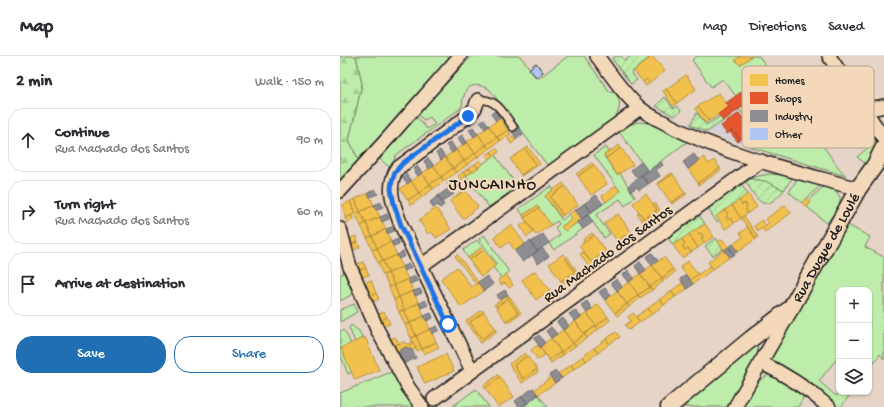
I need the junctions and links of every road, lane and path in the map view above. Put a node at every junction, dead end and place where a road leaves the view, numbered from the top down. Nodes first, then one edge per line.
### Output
1 (460, 56) edge
2 (597, 56) edge
3 (829, 56) edge
4 (836, 66) edge
5 (478, 100) joint
6 (884, 106) edge
7 (640, 108) junction
8 (874, 108) edge
9 (874, 124) edge
10 (513, 127) dead end
11 (884, 139) edge
12 (884, 147) edge
13 (761, 161) junction
14 (879, 167) edge
15 (858, 189) junction
16 (340, 191) edge
17 (340, 229) edge
18 (421, 266) junction
19 (791, 308) junction
20 (751, 339) junction
21 (768, 349) junction
22 (760, 362) junction
23 (472, 372) junction
24 (434, 399) dead end
25 (422, 407) edge
26 (668, 407) edge
27 (735, 407) edge
28 (828, 407) edge

1 - 16 street
2 - 7 street
3 - 4 street
5 - 10 lane
5 - 18 street
6 - 8 street
7 - 13 street
7 - 18 street
9 - 11 street
12 - 14 street, Rua Duque de Loulé
13 - 15 street
13 - 23 street, Rua Machado dos Santos
14 - 15 street, Rua Duque de Loulé
15 - 19 street, Rua Duque de Loulé
17 - 25 street
18 - 23 street
19 - 20 street
19 - 21 street, Rua Duque de Loulé
20 - 21 street
20 - 26 street
21 - 22 street, Rua Duque de Loulé
22 - 27 street, Rua Duque de Loulé
22 - 28 street
23 - 24 street, Rua Machado dos Santos

